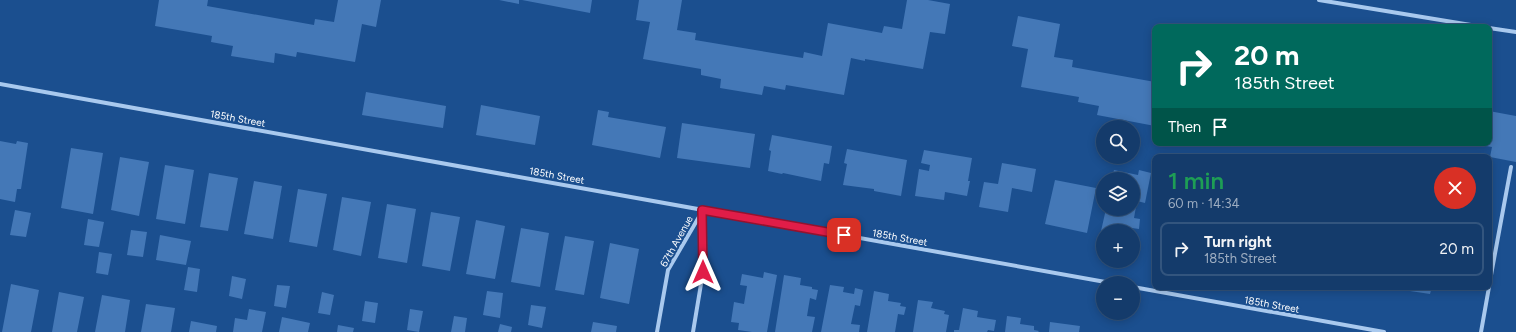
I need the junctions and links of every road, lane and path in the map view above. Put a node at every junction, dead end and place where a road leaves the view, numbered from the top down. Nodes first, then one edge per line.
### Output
1 (1319, 0) edge
2 (1465, 24) edge
3 (1492, 28) edge
4 (1516, 32) edge
5 (0, 84) edge
6 (1511, 167) dead end
7 (702, 210) junction
8 (1492, 271) edge
9 (1096, 280) edge
10 (1140, 288) edge
11 (1488, 290) edge
12 (658, 332) edge
13 (693, 332) edge
14 (1384, 332) edge
15 (1481, 332) edge

1 - 2 street
3 - 4 street
5 - 7 street, 185th Street
6 - 8 street
7 - 9 street, 185th Street
7 - 12 street, 67th Avenue
7 - 13 street, 67th Avenue
10 - 14 street, 185th Street
11 - 15 street

